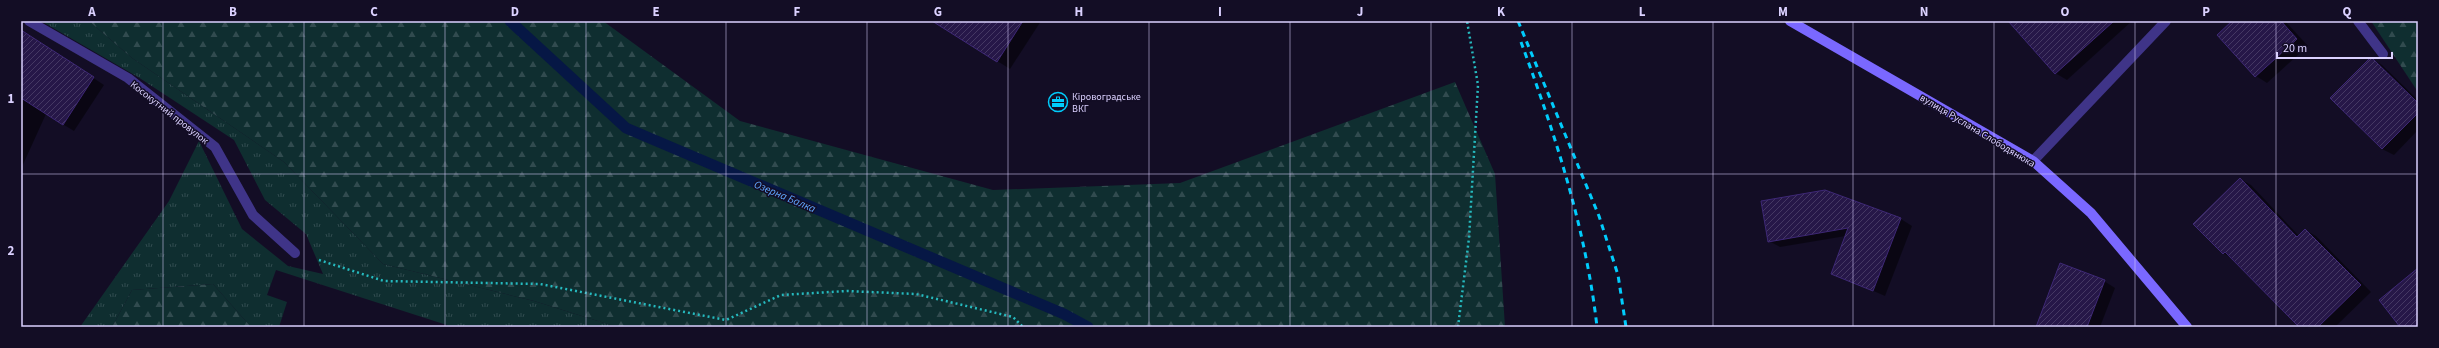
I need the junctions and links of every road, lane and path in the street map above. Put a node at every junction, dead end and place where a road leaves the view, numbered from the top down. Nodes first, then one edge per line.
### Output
1 (29, 21) edge
2 (1467, 21) edge
3 (1790, 21) edge
4 (2166, 21) edge
5 (2358, 21) edge
6 (2383, 54) dead end
7 (2033, 161) junction
8 (295, 253) joint
9 (1023, 327) edge
10 (1458, 327) edge
11 (2188, 327) edge

1 - 8 street, Косокутний провулок
2 - 10 path
3 - 7 main road, вулиця Руслана Слободянюка
4 - 7 street
5 - 6 street
7 - 11 main road, вулиця Руслана Слободянюка
8 - 9 path

